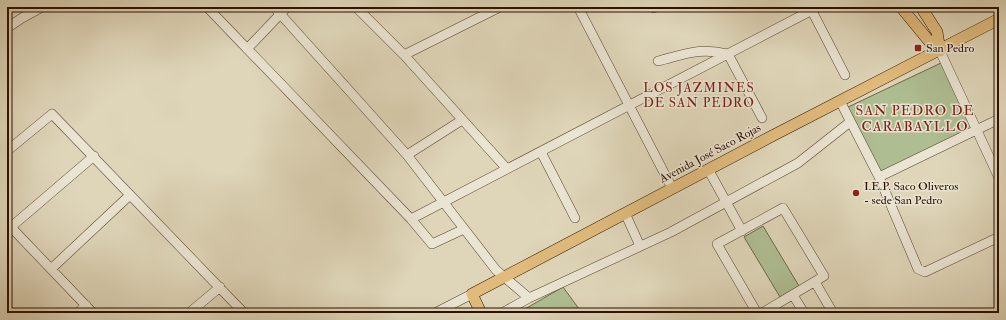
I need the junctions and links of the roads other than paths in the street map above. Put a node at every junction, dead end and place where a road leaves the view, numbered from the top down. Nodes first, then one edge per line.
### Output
1 (42, 7) edge
2 (207, 7) edge
3 (287, 7) edge
4 (356, 7) edge
5 (500, 7) edge
6 (578, 7) edge
7 (901, 7) edge
8 (921, 7) edge
9 (815, 9) edge
10 (277, 10) edge
11 (999, 19) edge
12 (7, 28) edge
13 (247, 49) junction
14 (940, 51) junction
15 (728, 54) junction
16 (404, 55) junction
17 (658, 61) dead end
18 (845, 76) dead end
19 (840, 101) junction
20 (629, 106) junction
21 (762, 118) dead end
22 (999, 119) edge
23 (462, 120) junction
24 (850, 122) junction
25 (977, 129) junction
26 (7, 151) edge
27 (541, 152) junction
28 (407, 154) junction
29 (94, 156) junction
30 (507, 169) junction
31 (708, 169) junction
32 (878, 177) junction
33 (999, 178) edge
34 (672, 188) junction
35 (130, 195) junction
36 (444, 202) junction
37 (726, 202) junction
38 (624, 213) junction
39 (574, 218) dead end
40 (411, 219) junction
41 (9, 225) edge
42 (464, 229) junction
43 (742, 231) junction
44 (999, 237) edge
45 (640, 246) junction
46 (51, 269) junction
47 (505, 277) junction
48 (815, 282) junction
49 (220, 287) junction
50 (472, 294) junction
51 (793, 295) junction
52 (529, 298) junction
53 (86, 305) junction
54 (7, 309) edge
55 (11, 313) edge
56 (78, 313) edge
57 (93, 313) edge
58 (189, 313) edge
59 (244, 313) edge
60 (435, 313) edge
61 (481, 313) edge
62 (502, 313) edge
63 (757, 313) edge
64 (762, 313) edge
65 (804, 313) edge
66 (833, 313) edge

1 - 12 street
2 - 13 street
3 - 10 street
4 - 16 street
5 - 16 street
6 - 20 street
7 - 14 main road
8 - 14 main road
9 - 15 street
9 - 18 street
10 - 13 street
10 - 28 street
11 - 14 main road, Avenida José Saco Rojas
13 - 40 street
14 - 19 main road, Avenida José Saco Rojas
14 - 25 street
15 - 17 street
15 - 20 street
15 - 21 street
16 - 23 street
19 - 24 street
19 - 31 main road, Avenida José Saco Rojas
20 - 27 street
20 - 34 street
22 - 25 street
23 - 28 street
23 - 30 street
24 - 32 street
24 - 37 street
25 - 32 street
25 - 33 street
26 - 29 street
27 - 30 street
27 - 39 street
28 - 36 street
29 - 35 street
29 - 41 street
30 - 36 street
31 - 34 main road, Avenida José Saco Rojas
31 - 37 street
32 - 44 street
34 - 38 main road, Avenida José Saco Rojas
35 - 46 street
35 - 49 street
36 - 40 street
36 - 42 street
37 - 43 street
37 - 45 street
38 - 45 street
38 - 47 main road, Avenida José Saco Rojas
40 - 42 street
41 - 46 street
42 - 47 street
43 - 48 street
43 - 63 street
45 - 52 street
46 - 53 street
47 - 50 main road, Avenida José Saco Rojas
47 - 52 street
48 - 51 street
48 - 66 street
49 - 58 street
49 - 59 street
50 - 60 street, Avenida José Saco Rojas
50 - 61 main road
51 - 64 street
51 - 65 street
52 - 62 street
53 - 56 street
53 - 57 street
54 - 55 street

